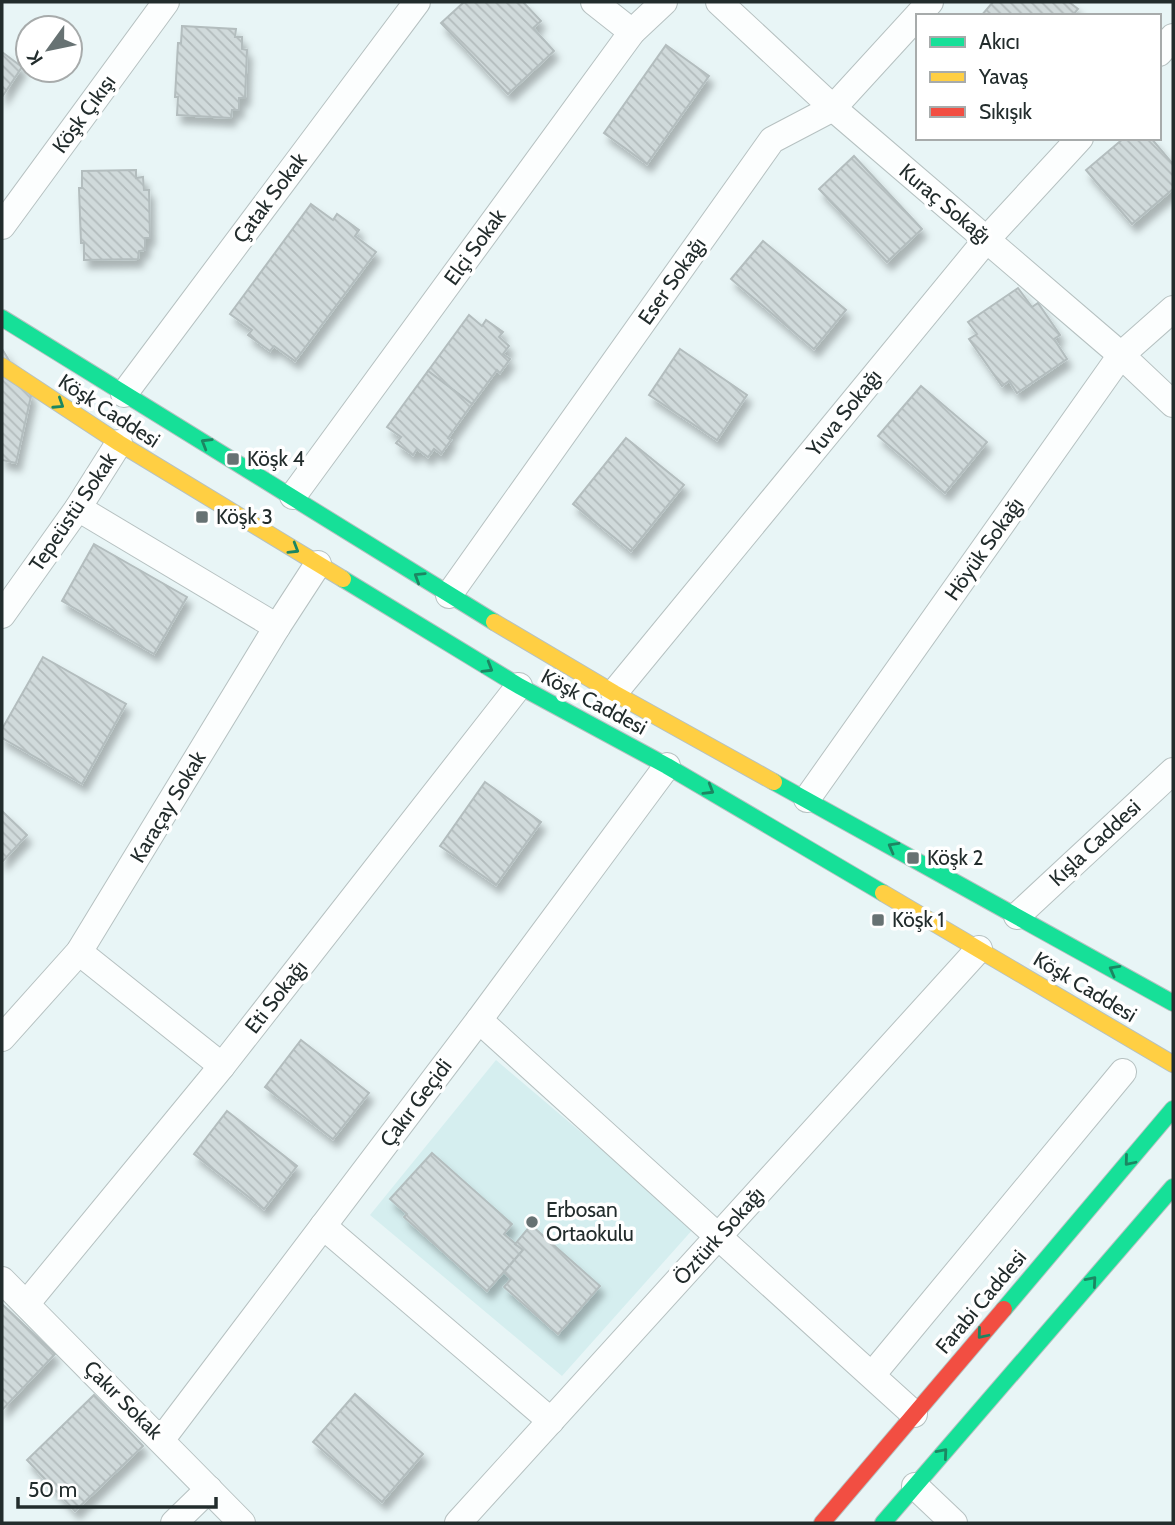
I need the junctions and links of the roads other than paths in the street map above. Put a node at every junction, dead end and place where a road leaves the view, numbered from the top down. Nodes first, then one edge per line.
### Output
1 (166, 2) edge
2 (417, 2) edge
3 (594, 2) edge
4 (664, 2) edge
5 (719, 2) edge
6 (916, 17) edge
7 (632, 32) junction
8 (1173, 37) edge
9 (1161, 51) edge
10 (833, 108) junction
11 (1078, 140) edge
12 (2, 226) edge
13 (987, 239) junction
14 (1173, 309) edge
15 (2, 318) edge
16 (1121, 355) junction
17 (2, 366) edge
18 (124, 394) junction
19 (1173, 404) edge
20 (119, 443) junction
21 (293, 496) junction
22 (78, 508) junction
23 (318, 564) junction
24 (449, 595) junction
25 (2, 615) edge
26 (276, 627) junction
27 (519, 686) junction
28 (614, 693) junction
29 (667, 766) junction
30 (1173, 771) edge
31 (807, 799) junction
32 (1017, 916) junction
33 (979, 949) junction
34 (79, 952) junction
35 (1173, 1003) edge
36 (479, 1020) junction
37 (2, 1038) edge
38 (1173, 1064) edge
39 (222, 1066) junction
40 (1123, 1072) dead end
41 (1173, 1109) edge
42 (1173, 1187) edge
43 (323, 1226) junction
44 (718, 1237) junction
45 (2, 1280) edge
46 (27, 1303) junction
47 (872, 1375) junction
48 (914, 1414) junction
49 (551, 1421) junction
50 (162, 1439) junction
51 (915, 1486) junction
52 (209, 1489) junction
53 (174, 1523) edge
54 (242, 1523) edge
55 (458, 1523) edge
56 (822, 1523) edge
57 (883, 1523) edge
58 (954, 1523) edge

1 - 12 street, Köşk Çıkışı
2 - 18 street, Çatak Sokak
3 - 7 street
4 - 7 street, Elçi Sokak
5 - 10 street, Kuraç Sokağı
6 - 10 street, Eser Sokağı
7 - 21 street, Elçi Sokak
8 - 9 street
10 - 13 street, Kuraç Sokağı
10 - 24 street, Eser Sokağı
11 - 13 street, Yuva Sokağı
13 - 16 street, Kuraç Sokağı
13 - 28 street, Yuva Sokağı
14 - 16 street, Höyük Sokağı
15 - 18 street, Köşk Caddesi
16 - 19 street, Kuraç Sokağı
16 - 31 street, Höyük Sokağı
17 -> 20 street, Köşk Caddesi
21 -> 18 street, Köşk Caddesi
20 - 22 street, Tepeüstü Sokak
20 -> 23 street, Köşk Caddesi
24 -> 21 street, Köşk Caddesi
22 - 25 street, Tepeüstü Sokak
22 - 26 street
23 - 26 street, Karaçay Sokak
23 -> 27 street, Köşk Caddesi
24 - 28 street, Köşk Caddesi
26 - 34 street, Karaçay Sokak
27 - 29 street, Köşk Caddesi
27 - 39 street, Eti Sokağı
28 - 31 street, Köşk Caddesi
29 -> 33 street, Köşk Caddesi
29 - 36 street, Çakır Geçidi
30 - 32 street, Kışla Caddesi
32 -> 31 street, Köşk Caddesi
35 -> 32 street, Köşk Caddesi
33 - 38 street, Köşk Caddesi
33 - 44 street, Öztürk Sokağı
34 - 37 street, Karaçay Sokak
34 - 39 street
36 - 43 street, Çakır Geçidi
36 - 44 street
39 - 46 street, Eti Sokağı
40 - 47 street
41 -> 48 street, Farabi Caddesi
51 -> 42 street
43 - 49 street
43 - 50 street, Çakır Geçidi
44 - 47 street
44 - 49 street, Öztürk Sokağı
45 - 46 street, Çakır Sokak
46 - 50 street, Çakır Sokak
47 - 48 street
48 - 56 street, Farabi Caddesi
49 - 55 street, Öztürk Sokağı
50 - 52 street, Çakır Sokak
51 - 57 street
51 - 58 street
52 - 53 street
52 - 54 street, Çakır Sokak

